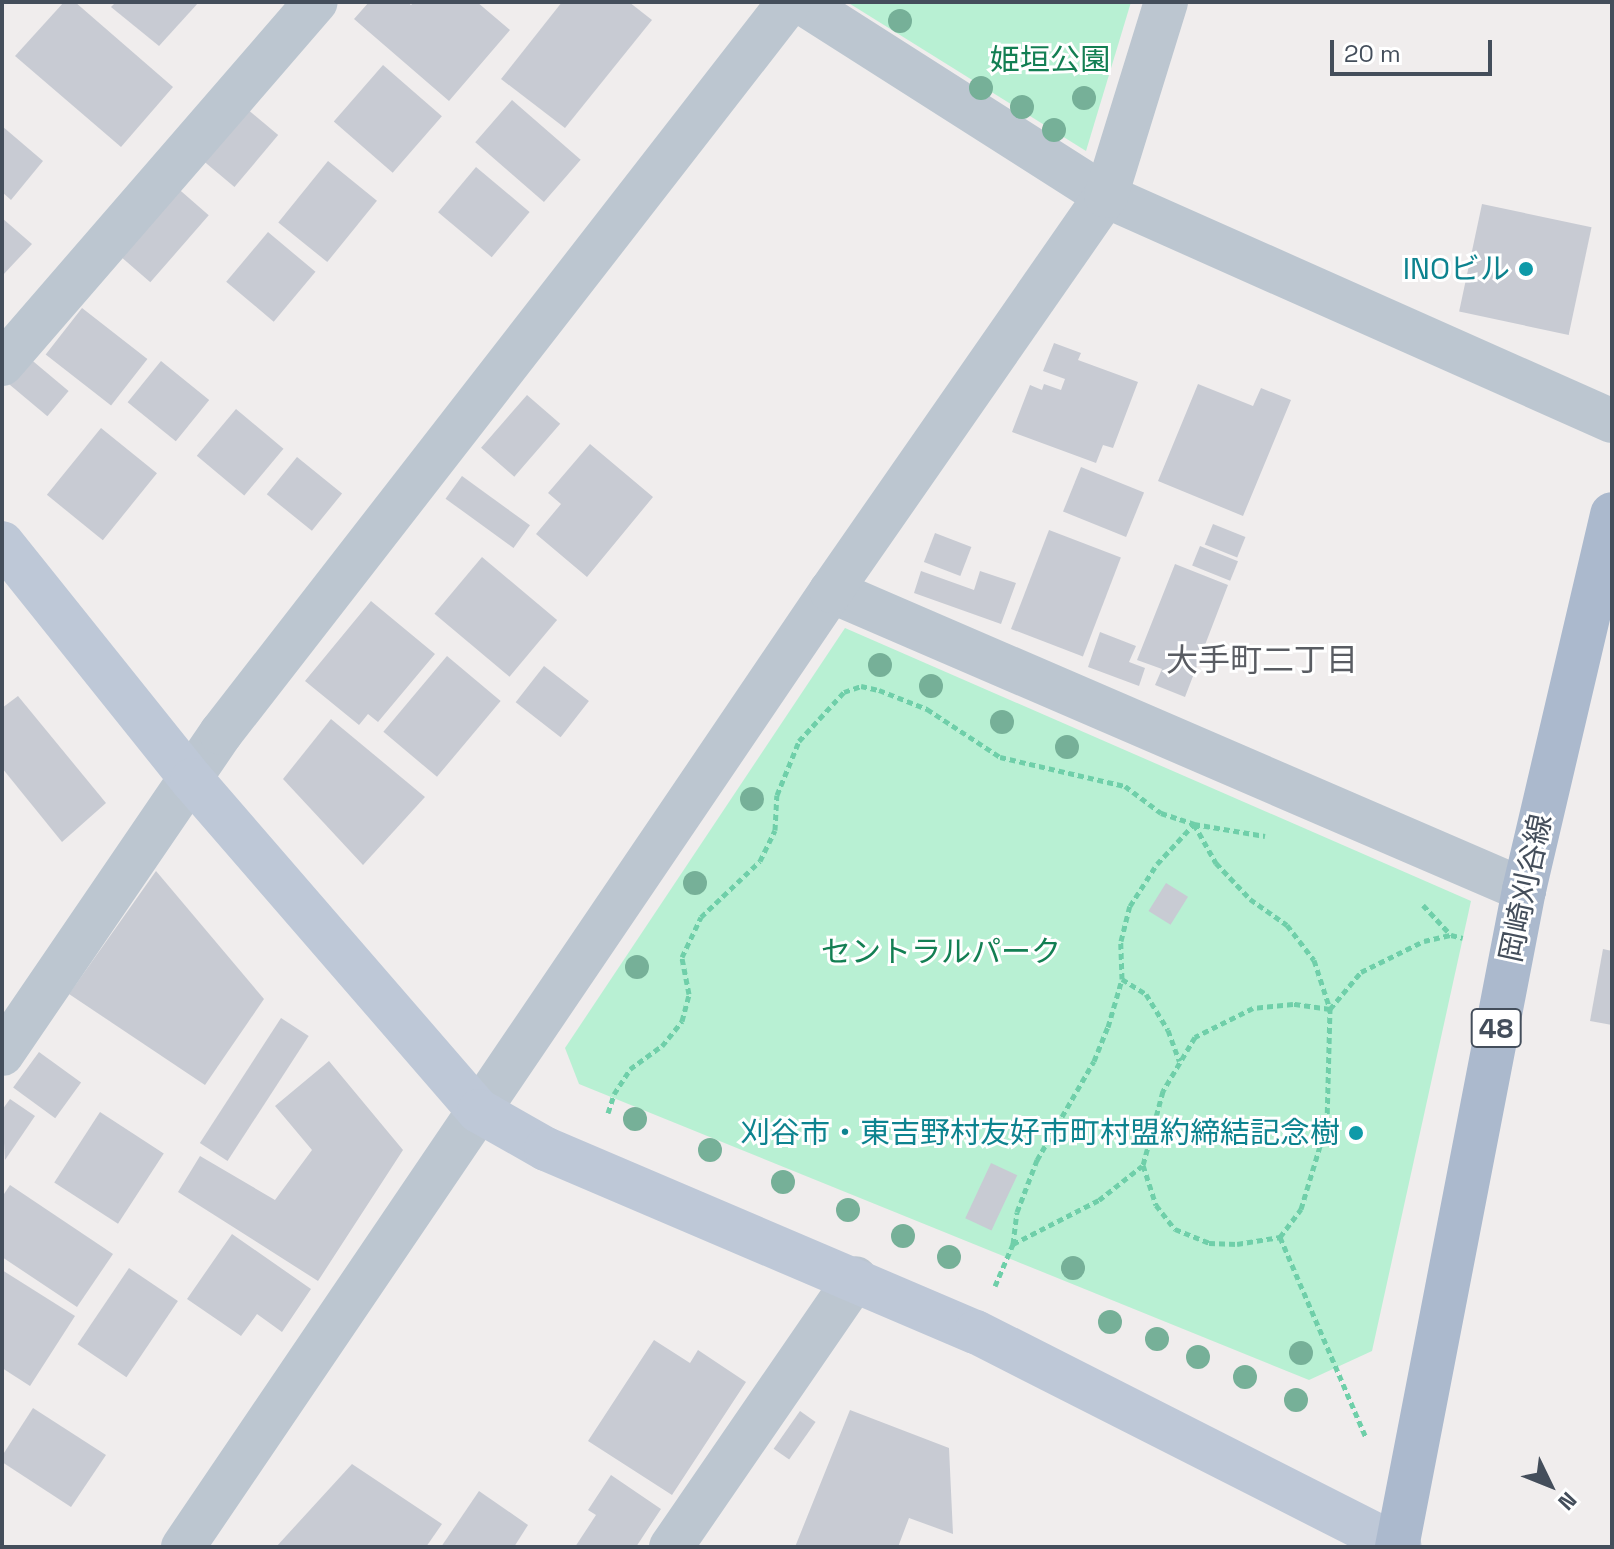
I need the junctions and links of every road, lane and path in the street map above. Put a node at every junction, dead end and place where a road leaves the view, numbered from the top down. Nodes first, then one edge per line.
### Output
1 (316, 2) edge
2 (789, 2) edge
3 (801, 2) edge
4 (1166, 2) edge
5 (1106, 196) junction
6 (2, 364) edge
7 (1612, 421) edge
8 (1612, 514) edge
9 (2, 543) edge
10 (831, 591) junction
11 (192, 780) junction
12 (1194, 824) junction
13 (1268, 836) dead end
14 (1524, 890) junction
15 (1412, 896) dead end
16 (1451, 935) junction
17 (1512, 949) junction
18 (1122, 979) junction
19 (1330, 1009) junction
20 (2, 1054) edge
21 (1179, 1062) junction
22 (479, 1111) junction
23 (608, 1113) dead end
24 (1143, 1165) junction
25 (1280, 1237) junction
26 (1013, 1244) junction
27 (856, 1278) junction
28 (976, 1332) junction
29 (1367, 1440) dead end
30 (183, 1547) edge
31 (671, 1547) edge
32 (1398, 1547) edge

1 - 6 street
2 - 11 street
3 - 5 street
4 - 5 street
5 - 7 street
5 - 10 street
8 - 14 main road, 岡崎刈谷線 / 48
9 - 11 street
10 - 14 street
10 - 22 street
11 - 20 street
11 - 22 street
12 - 13 path
12 - 18 path
12 - 19 path
12 - 23 path
14 - 17 main road, 岡崎刈谷線 / 48
15 - 16 path
16 - 17 path
16 - 19 path
17 - 32 main road, 岡崎刈谷線 / 48
18 - 21 path
18 - 26 path
19 - 21 path
19 - 25 path
21 - 24 path
22 - 27 street
22 - 30 street
24 - 25 path
24 - 26 path
25 - 29 path
26 - 28 path
27 - 28 street
27 - 31 street
28 - 32 street

